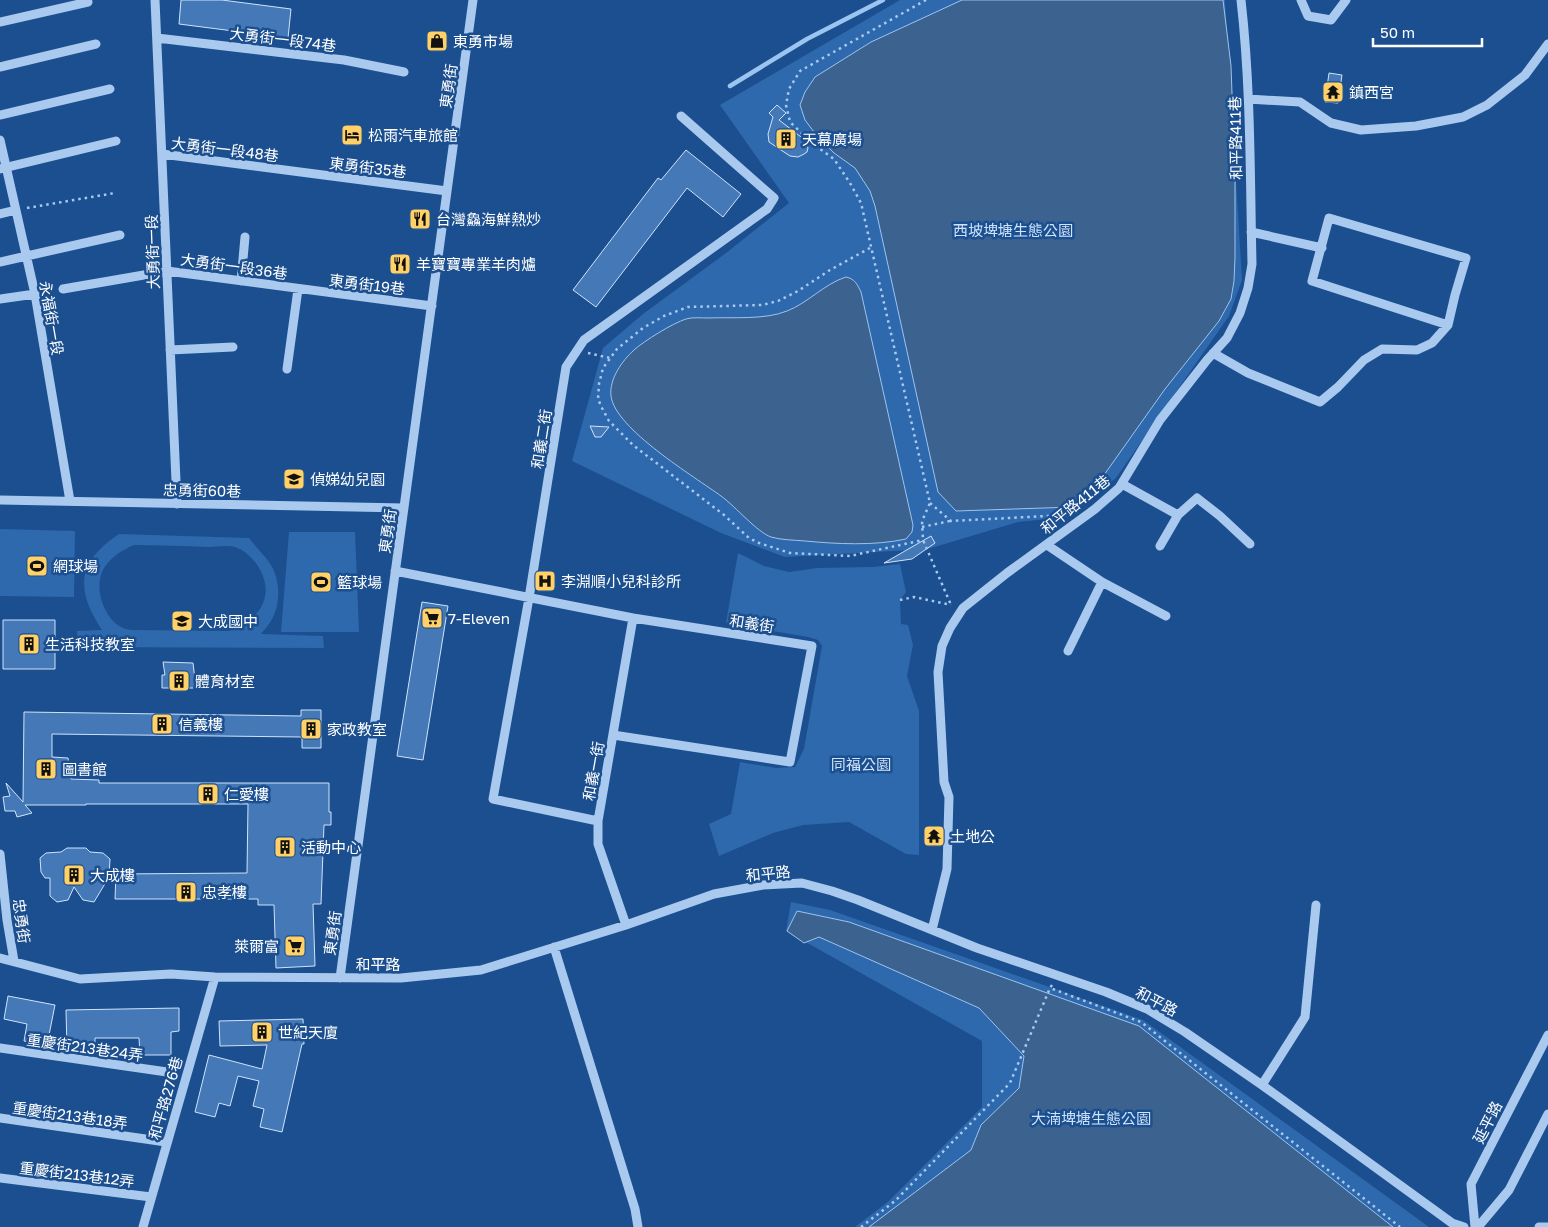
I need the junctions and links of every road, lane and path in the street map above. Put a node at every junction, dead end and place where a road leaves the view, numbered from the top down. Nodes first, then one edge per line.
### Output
1 (155, 0) edge
2 (473, 0) edge
3 (926, 0) edge
4 (1241, 0) edge
5 (1301, 0) edge
6 (1346, 0) edge
7 (88, 1) edge
8 (0, 22) edge
9 (157, 38) junction
10 (96, 44) dead end
11 (1548, 44) edge
12 (0, 66) edge
13 (404, 72) dead end
14 (110, 89) dead end
15 (1248, 99) junction
16 (0, 115) edge
17 (681, 116) dead end
18 (0, 140) edge
19 (116, 141) dead end
20 (162, 154) junction
21 (3, 168) edge
22 (286, 170) joint
23 (447, 191) junction
24 (116, 193) dead end
25 (16, 210) junction
26 (0, 214) edge
27 (1251, 232) junction
28 (120, 235) dead end
29 (246, 237) dead end
30 (870, 248) junction
31 (1322, 248) junction
32 (26, 256) junction
33 (0, 262) edge
34 (167, 272) junction
35 (241, 281) junction
36 (63, 289) dead end
37 (298, 289) junction
38 (35, 294) junction
39 (0, 299) edge
40 (432, 306) junction
41 (1448, 324) junction
42 (233, 347) dead end
43 (170, 350) junction
44 (576, 350) junction
45 (1213, 354) junction
46 (610, 358) junction
47 (287, 369) dead end
48 (1122, 484) junction
49 (0, 500) edge
50 (70, 501) junction
51 (930, 503) junction
52 (176, 504) junction
53 (404, 508) junction
54 (1072, 515) dead end
55 (1178, 515) junction
56 (951, 521) junction
57 (922, 526) junction
58 (923, 540) junction
59 (1250, 544) dead end
60 (1047, 545) junction
61 (1160, 546) dead end
62 (395, 571) junction
63 (1102, 582) junction
64 (529, 598) junction
65 (900, 600) dead end
66 (951, 605) junction
67 (1166, 616) dead end
68 (633, 618) junction
69 (950, 628) junction
70 (1068, 651) dead end
71 (614, 735) junction
72 (598, 821) junction
73 (0, 854) edge
74 (1316, 905) dead end
75 (626, 925) junction
76 (932, 930) junction
77 (554, 947) junction
78 (0, 958) edge
79 (14, 961) junction
80 (1056, 975) junction
81 (215, 977) junction
82 (340, 978) junction
83 (1050, 988) junction
84 (1548, 1035) edge
85 (0, 1048) edge
86 (166, 1072) dead end
87 (1262, 1085) junction
88 (1548, 1114) edge
89 (0, 1118) edge
90 (166, 1142) junction
91 (0, 1178) edge
92 (151, 1197) junction
93 (143, 1227) edge
94 (638, 1227) edge
95 (861, 1227) edge
96 (1400, 1227) edge
97 (1464, 1227) edge
98 (1476, 1227) edge
99 (1540, 1227) edge
100 (1548, 1227) edge

1 - 9 street, 大勇街一段
2 - 23 street, 東勇街
3 - 30 path
4 - 15 street, 和平路411巷
5 - 6 street
7 - 8 street
9 - 13 street, 大勇街一段74巷
9 - 20 street, 大勇街一段
10 - 12 street
11 - 15 street
14 - 16 street
15 - 27 street, 和平路411巷
17 - 44 street, 和義二街
18 - 21 street, 永福街一段
19 - 21 street
20 - 22 street, 大勇街一段48巷
20 - 34 street, 大勇街一段
21 - 25 street, 永福街一段
22 - 23 street, 東勇街35巷
23 - 40 street, 東勇街
24 - 25 path
25 - 26 street
25 - 32 street, 永福街一段
27 - 31 street
27 - 45 street, 和平路411巷
28 - 32 street
29 - 35 street
30 - 46 path
30 - 51 path
31 - 41 street
31 - 41 street
32 - 33 street
32 - 38 street, 永福街一段
34 - 35 street, 大勇街一段36巷
34 - 36 street, 大勇街一段36巷
34 - 43 street, 大勇街一段
35 - 37 street, 大勇街一段36巷
37 - 40 street, 東勇街19巷
37 - 47 street
38 - 39 street
38 - 50 street, 永福街一段
40 - 53 street, 東勇街
41 - 45 street
42 - 43 street
43 - 52 street, 大勇街一段
44 - 46 path
44 - 64 street, 和義二街
45 - 48 street, 和平路411巷
46 - 58 path
48 - 55 street
48 - 60 street, 和平路411巷
49 - 50 street, 忠勇街60巷
50 - 52 street, 忠勇街60巷
51 - 56 path
51 - 57 path
52 - 53 street, 忠勇街60巷
53 - 62 street, 東勇街
54 - 56 path
55 - 59 street
55 - 61 street
56 - 57 path
57 - 58 path
58 - 66 path
60 - 63 street
60 - 69 street, 和平路411巷
62 - 64 street, 和義街
62 - 82 street, 東勇街
63 - 67 street
63 - 70 street
64 - 68 street, 和義街
64 - 72 street, 和義二街
65 - 66 path
66 - 69 path
68 - 71 street, 和義一街
68 - 71 street, 和義街
69 - 76 street, 和平路411巷
71 - 72 street, 和義一街
72 - 75 street, 和義一街
73 - 79 street, 忠勇街
74 - 87 street
75 - 76 street, 和平路
75 - 77 street, 和平路
76 - 80 street, 和平路
77 - 82 street, 和平路
77 - 94 street
78 - 79 street, 和平路
79 - 81 street, 和平路
80 - 83 path
80 - 87 street, 和平路
81 - 82 street, 和平路
81 - 90 street, 和平路276巷
83 - 95 path
83 - 96 path
84 - 98 street, 延平路
85 - 86 street, 重慶街213巷24弄
87 - 97 street, 和平路
88 - 98 street, 延平路
89 - 90 street, 重慶街213巷18弄
90 - 92 street, 和平路276巷
91 - 92 street, 重慶街213巷12弄
92 - 93 street, 和平路276巷
99 - 100 street

